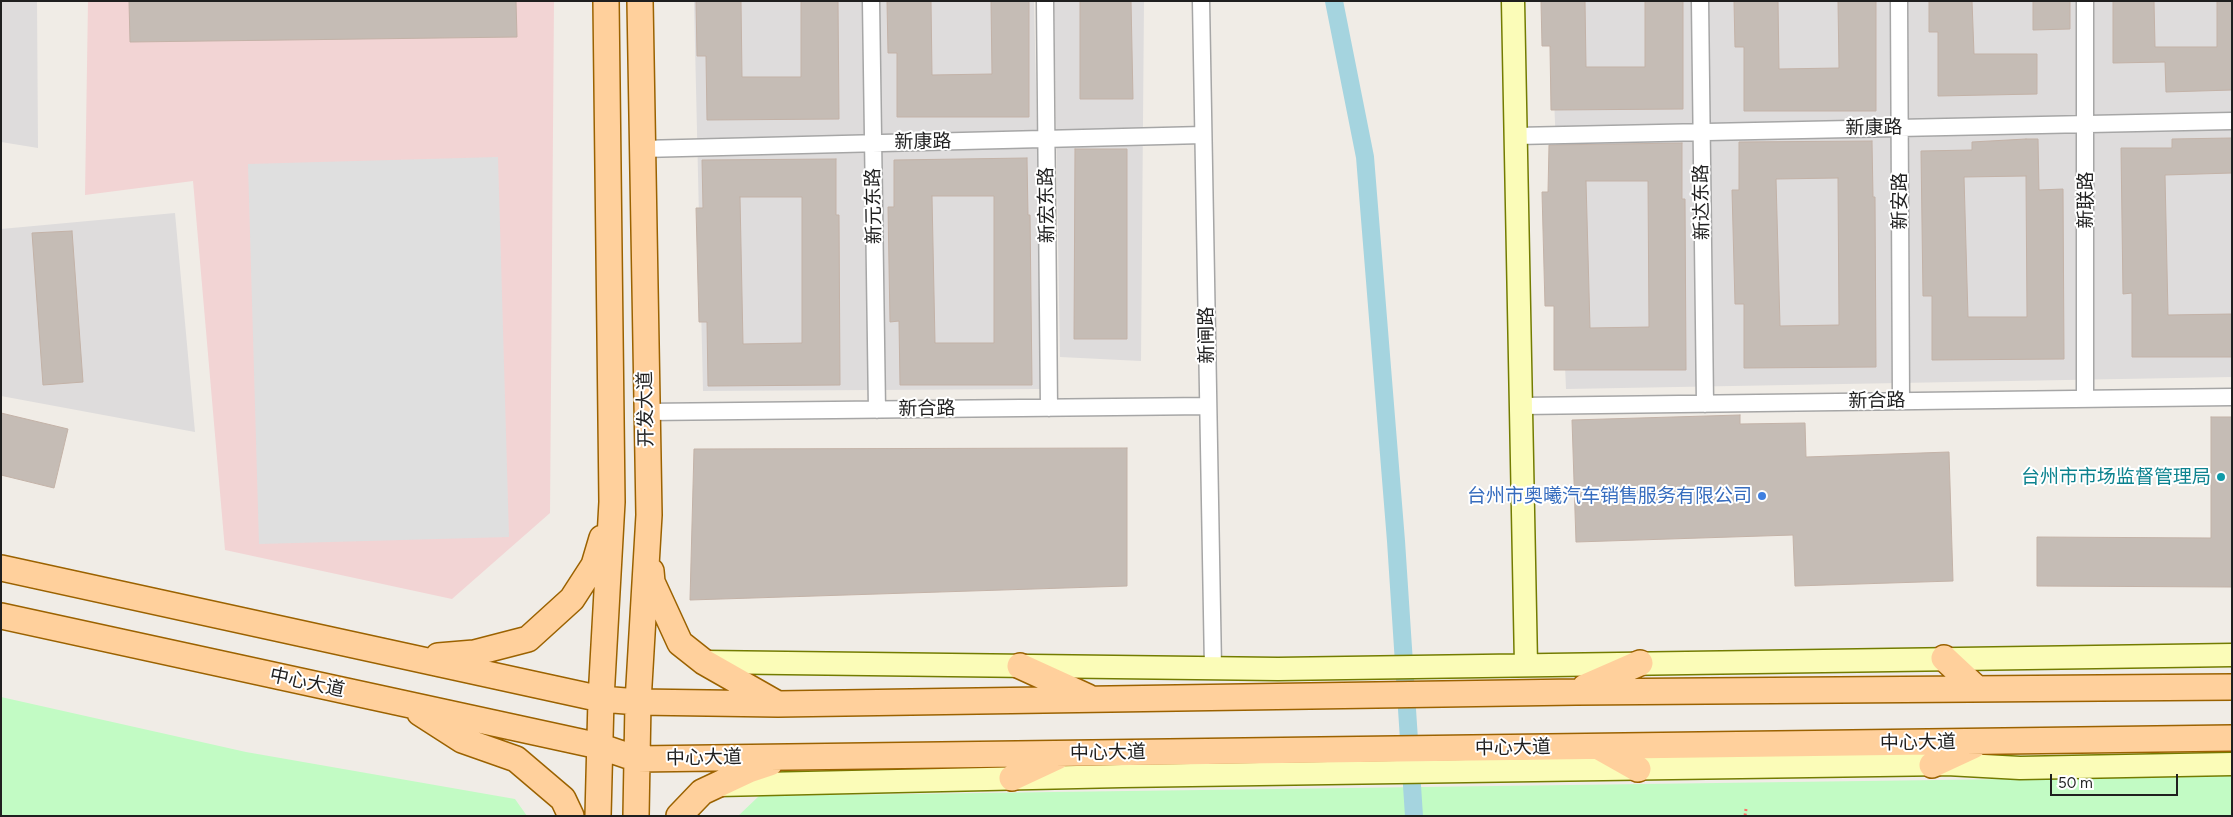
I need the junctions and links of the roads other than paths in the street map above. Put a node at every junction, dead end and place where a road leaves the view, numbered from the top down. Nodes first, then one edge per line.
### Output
1 (606, 1) edge
2 (640, 1) edge
3 (871, 1) edge
4 (1045, 1) edge
5 (1201, 1) edge
6 (1513, 1) edge
7 (1700, 1) edge
8 (1900, 1) edge
9 (2085, 1) edge
10 (2232, 121) edge
11 (2086, 124) junction
12 (1899, 128) junction
13 (1702, 132) junction
14 (1203, 135) junction
15 (1516, 136) junction
16 (1046, 139) junction
17 (873, 143) junction
18 (642, 149) junction
19 (2232, 397) edge
20 (2085, 399) junction
21 (1901, 401) junction
22 (1705, 404) junction
23 (1208, 406) junction
24 (1521, 406) junction
25 (1048, 408) junction
26 (877, 410) junction
27 (646, 412) junction
28 (612, 502) junction
29 (649, 515) junction
30 (1, 568) edge
31 (1, 616) edge
32 (2232, 655) edge
33 (1944, 658) junction
34 (414, 659) junction
35 (704, 662) junction
36 (1640, 663) junction
37 (1526, 664) junction
38 (1020, 666) junction
39 (1213, 668) junction
40 (1975, 687) junction
41 (2232, 687) edge
42 (1576, 692) junction
43 (601, 699) junction
44 (1095, 700) junction
45 (638, 702) junction
46 (405, 704) junction
47 (778, 704) junction
48 (2232, 738) edge
49 (1982, 742) junction
50 (599, 746) junction
51 (1599, 747) junction
52 (1066, 753) junction
53 (788, 757) junction
54 (637, 759) junction
55 (1425, 760) junction
56 (1360, 761) junction
57 (2232, 764) edge
58 (1932, 765) junction
59 (1638, 769) junction
60 (1012, 778) junction
61 (717, 785) junction
62 (571, 816) edge
63 (598, 816) edge
64 (636, 816) edge
65 (679, 816) edge

1 - 28 main road, 开发大道
2 - 18 main road, 开发大道
3 - 17 street, 新元东路
4 - 16 street, 新宏东路
5 - 14 street, 新闸路
6 - 15 main road
7 - 13 street, 新达东路
8 - 12 street, 新安路
9 - 11 street, 新联路
10 - 11 street, 新康路
11 - 12 street, 新康路
11 - 20 street, 新联路
12 - 13 street, 新康路
12 - 21 street, 新安路
13 - 15 street, 新康路
13 - 22 street, 新达东路
14 - 16 street, 新康路
14 - 23 street, 新闸路
15 - 24 main road
16 - 17 street, 新康路
16 - 25 street, 新宏东路
17 - 18 street, 新康路
17 - 26 street, 新元东路
18 - 27 main road, 开发大道
19 - 20 street, 新合路
20 - 21 street, 新合路
21 - 22 street, 新合路
22 - 24 street, 新合路
23 - 25 street, 新合路
23 - 39 street, 新闸路
24 - 37 main road
25 - 26 street, 新合路
26 - 27 street, 新合路
27 - 29 main road, 开发大道
28 - 34 main road
28 - 43 main road, 开发大道
29 - 35 main road
29 - 45 main road, 开发大道
30 - 34 main road
31 - 46 main road, 中心大道
32 - 33 main road
33 - 36 main road
33 - 40 main road
34 - 43 main road
35 - 38 main road
35 - 47 main road
36 - 37 main road
36 - 42 main road
37 - 39 main road
38 - 39 main road
38 - 44 main road
40 - 41 main road
40 - 42 main road
42 - 44 main road
43 - 45 main road
43 - 50 main road, 开发大道
44 - 47 main road
45 - 47 main road
45 - 54 main road, 开发大道
46 - 50 main road, 中心大道
46 - 62 main road
48 - 49 main road, 中心大道
49 - 51 main road, 中心大道
49 - 58 main road
50 - 54 main road, 中心大道
50 - 63 main road, 开发大道
51 - 55 main road, 中心大道
51 - 59 main road
52 - 53 main road, 中心大道
52 - 56 main road, 中心大道
52 - 60 main road
53 - 54 main road, 中心大道
53 - 61 main road
54 - 64 main road, 开发大道
55 - 56 main road, 中心大道
55 - 59 main road
56 - 60 main road
57 - 58 main road
58 - 59 main road
60 - 61 main road
61 - 65 main road

